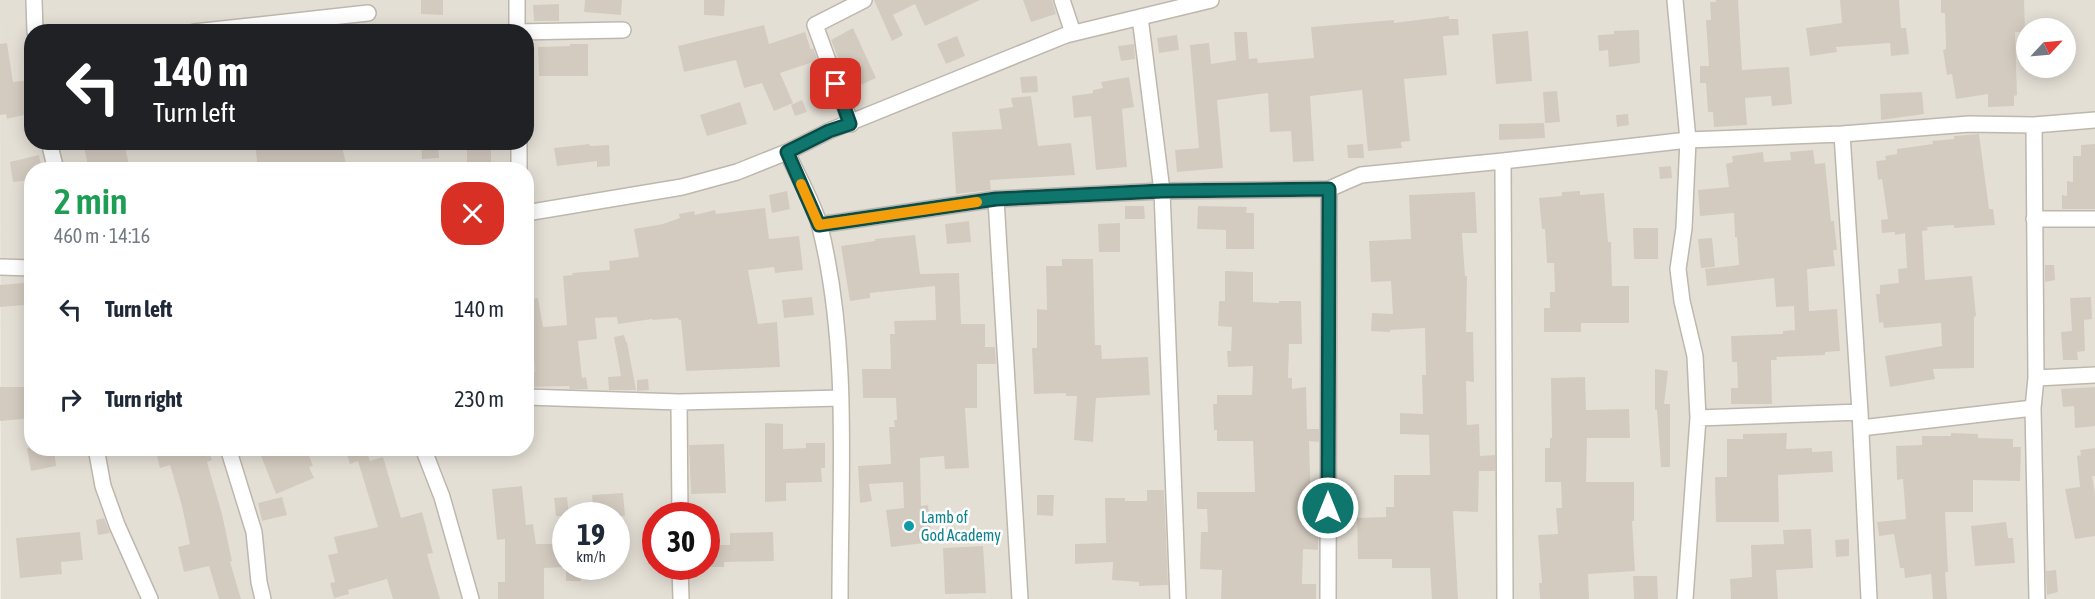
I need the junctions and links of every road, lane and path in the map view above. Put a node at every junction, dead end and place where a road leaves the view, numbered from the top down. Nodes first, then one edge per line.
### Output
1 (34, 0) edge
2 (517, 0) edge
3 (864, 0) edge
4 (1062, 0) edge
5 (1211, 0) edge
6 (1675, 0) edge
7 (368, 13) dead end
8 (1140, 17) junction
9 (35, 24) edge
10 (267, 24) edge
11 (518, 24) edge
12 (623, 30) dead end
13 (534, 32) edge
14 (1073, 33) junction
15 (2095, 120) edge
16 (850, 124) junction
17 (2034, 125) junction
18 (1842, 134) junction
19 (1688, 140) junction
20 (787, 152) junction
21 (1503, 161) junction
22 (1329, 189) junction
23 (1162, 191) junction
24 (996, 199) junction
25 (534, 212) edge
26 (2034, 219) junction
27 (2095, 219) edge
28 (819, 225) junction
29 (0, 267) edge
30 (24, 268) edge
31 (2095, 375) edge
32 (2036, 378) junction
33 (534, 397) edge
34 (841, 398) junction
35 (679, 402) junction
36 (2033, 408) junction
37 (1860, 412) junction
38 (1698, 418) junction
39 (1861, 428) junction
40 (97, 456) edge
41 (230, 456) edge
42 (426, 456) edge
43 (680, 502) edge
44 (680, 580) edge
45 (150, 599) edge
46 (264, 599) edge
47 (471, 599) edge
48 (681, 599) edge
49 (840, 599) edge
50 (1020, 599) edge
51 (1178, 599) edge
52 (1328, 599) edge
53 (1505, 599) edge
54 (1685, 599) edge
55 (1869, 599) edge
56 (2037, 599) edge

1 - 9 street
2 - 11 street
3 - 16 street
4 - 14 street
5 - 8 street
6 - 19 street
7 - 10 street
8 - 14 street
8 - 23 street
12 - 13 street
14 - 16 street
15 - 17 street
16 - 20 street
17 - 18 street
17 - 26 street
18 - 19 street
18 - 37 street
19 - 21 street
19 - 38 street
20 - 25 street
20 - 28 street
21 - 22 street
21 - 53 street
22 - 23 street
22 - 52 street
23 - 24 street
23 - 51 street
24 - 28 street
24 - 50 street
26 - 27 street
26 - 32 street
28 - 34 street
29 - 30 street
31 - 32 street
32 - 36 street
33 - 35 street
34 - 35 street
34 - 49 street
35 - 43 street
36 - 39 street
36 - 56 street
37 - 38 street
37 - 39 street
38 - 54 street
39 - 55 street
40 - 45 street
41 - 46 street
42 - 47 street
44 - 48 street

